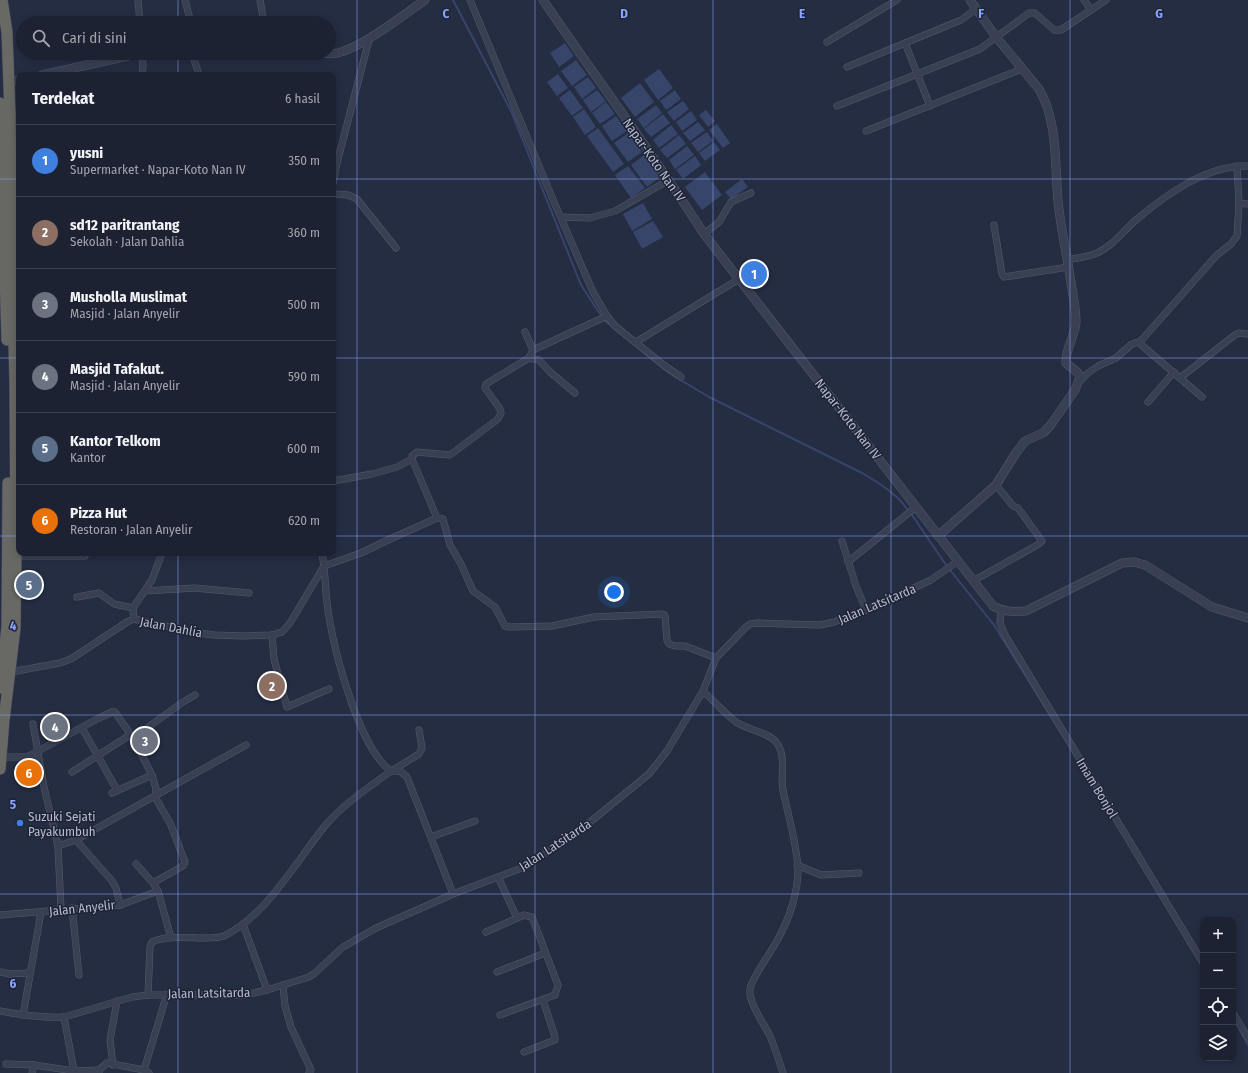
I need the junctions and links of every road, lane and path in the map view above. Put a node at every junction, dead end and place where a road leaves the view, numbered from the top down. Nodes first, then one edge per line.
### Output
1 (2, 0) edge
2 (138, 0) edge
3 (185, 0) edge
4 (260, 0) edge
5 (425, 0) edge
6 (470, 0) edge
7 (542, 0) edge
8 (896, 0) edge
9 (1084, 0) edge
10 (1106, 0) edge
11 (972, 1) edge
12 (976, 9) junction
13 (1091, 10) junction
14 (139, 16) edge
15 (189, 16) edge
16 (263, 16) edge
17 (996, 37) junction
18 (369, 40) junction
19 (827, 42) dead end
20 (905, 43) junction
21 (336, 53) edge
22 (110, 60) edge
23 (143, 60) edge
24 (194, 60) edge
25 (847, 67) dead end
26 (1022, 69) junction
27 (56, 72) edge
28 (142, 72) edge
29 (198, 72) edge
30 (917, 74) junction
31 (14, 81) edge
32 (0, 103) edge
33 (837, 106) dead end
34 (930, 106) junction
35 (866, 132) dead end
36 (336, 159) edge
37 (1237, 166) junction
38 (1248, 166) edge
39 (670, 180) junction
40 (751, 193) dead end
41 (336, 194) edge
42 (1239, 203) junction
43 (1248, 204) edge
44 (561, 217) junction
45 (994, 225) dead end
46 (704, 234) junction
47 (396, 248) dead end
48 (1068, 264) junction
49 (9, 267) edge
50 (739, 279) junction
51 (604, 317) junction
52 (525, 332) dead end
53 (10, 333) junction
54 (1248, 334) edge
55 (636, 342) junction
56 (1139, 343) junction
57 (532, 350) junction
58 (529, 358) junction
59 (1174, 372) junction
60 (681, 377) dead end
61 (16, 378) edge
62 (1180, 378) junction
63 (1079, 381) junction
64 (575, 392) dead end
65 (1202, 397) dead end
66 (16, 401) edge
67 (1148, 402) dead end
68 (412, 459) junction
69 (336, 480) edge
70 (996, 485) junction
71 (916, 507) junction
72 (437, 518) junction
73 (938, 536) junction
74 (842, 541) dead end
75 (6, 556) edge
76 (85, 556) dead end
77 (161, 556) edge
78 (322, 556) edge
79 (958, 561) junction
80 (848, 562) junction
81 (324, 566) junction
82 (973, 581) junction
83 (145, 591) junction
84 (250, 593) dead end
85 (76, 597) dead end
86 (134, 608) junction
87 (866, 610) junction
88 (1001, 610) junction
89 (1248, 618) edge
90 (134, 620) junction
91 (272, 635) junction
92 (713, 656) junction
93 (10, 672) junction
94 (0, 688) edge
95 (329, 689) dead end
96 (703, 691) junction
97 (195, 695) dead end
98 (33, 724) dead end
99 (82, 728) junction
100 (419, 730) dead end
101 (132, 736) junction
102 (246, 745) dead end
103 (37, 751) junction
104 (97, 756) junction
105 (2, 757) junction
106 (0, 769) edge
107 (392, 770) junction
108 (72, 772) dead end
109 (152, 774) junction
110 (155, 797) junction
111 (475, 821) dead end
112 (431, 838) junction
113 (76, 840) junction
114 (58, 846) junction
115 (136, 864) dead end
116 (798, 865) junction
117 (858, 873) dead end
118 (498, 877) junction
119 (153, 883) junction
120 (158, 891) junction
121 (453, 894) junction
122 (120, 905) junction
123 (72, 908) junction
124 (61, 909) junction
125 (40, 912) junction
126 (0, 915) edge
127 (517, 918) junction
128 (243, 924) junction
129 (486, 932) dead end
130 (171, 938) junction
131 (545, 953) junction
132 (1200, 959) edge
133 (0, 972) edge
134 (497, 972) dead end
135 (29, 973) junction
136 (79, 975) dead end
137 (283, 985) junction
138 (267, 990) junction
139 (167, 994) junction
140 (148, 995) junction
141 (543, 1000) junction
142 (117, 1001) junction
143 (0, 1011) edge
144 (23, 1015) junction
145 (500, 1015) dead end
146 (64, 1017) junction
147 (1236, 1018) edge
148 (1248, 1038) edge
149 (524, 1052) dead end
150 (6, 1064) dead end
151 (34, 1065) junction
152 (113, 1065) junction
153 (74, 1071) junction
154 (147, 1071) edge
155 (99, 1072) edge
156 (32, 1073) edge
157 (309, 1073) edge
158 (783, 1073) edge

1 - 31 highway
2 - 14 street
3 - 15 street
4 - 16 street
5 - 18 street
6 - 44 street
7 - 39 street, Napar-Koto Nan IV
8 - 19 street
9 - 13 street
10 - 13 street
11 - 12 street
12 - 17 street
12 - 20 street
13 - 17 street
17 - 26 street
17 - 30 street
18 - 21 street
18 - 36 street
20 - 25 street
20 - 30 street
22 - 27 street
23 - 28 street
24 - 29 street
26 - 34 street
26 - 48 street
30 - 33 street
30 - 34 street
31 - 49 highway
32 - 49 highway
34 - 35 street
37 - 38 street
37 - 42 street
37 - 48 street
39 - 44 street
39 - 46 street, Napar-Koto Nan IV
40 - 46 street
41 - 47 street
42 - 43 street
42 - 56 street
44 - 51 street
45 - 48 street
46 - 50 street, Napar-Koto Nan IV
48 - 63 street
49 - 53 highway
50 - 55 street
50 - 71 street, Napar-Koto Nan IV
51 - 55 street
51 - 57 street
52 - 57 street
53 - 61 highway
53 - 75 highway
54 - 62 street
55 - 60 street
56 - 59 street
56 - 63 street
57 - 58 street
58 - 64 street
58 - 68 street
59 - 62 street
59 - 67 street
62 - 65 street
63 - 70 street
66 - 75 highway
68 - 69 street
68 - 72 street
70 - 73 street
70 - 82 street
71 - 73 street, Napar-Koto Nan IV
71 - 80 street
72 - 81 street
72 - 92 street
73 - 79 street, Napar-Koto Nan IV
74 - 80 street
75 - 76 street
75 - 93 highway
75 - 94 highway
77 - 83 street
78 - 81 street
79 - 82 street, Napar-Koto Nan IV
79 - 87 street, Jalan Latsitarda
80 - 87 street
81 - 91 street
81 - 107 street
82 - 88 street, Napar-Koto Nan IV
83 - 84 street
83 - 86 street
85 - 86 street
86 - 90 street
87 - 92 street, Jalan Latsitarda
88 - 89 street
88 - 132 street, Imam Bonjol
90 - 91 street, Jalan Dahlia
90 - 93 street, Jalan Dahlia
91 - 95 street
92 - 96 street, Jalan Latsitarda
93 - 105 highway
96 - 116 street
96 - 118 street, Jalan Latsitarda
97 - 101 street
98 - 103 street
99 - 101 street
99 - 103 street
99 - 104 street
100 - 107 street
101 - 104 street
101 - 109 street
102 - 110 street
103 - 105 street
103 - 114 street
104 - 108 street
104 - 109 street
105 - 106 highway
107 - 112 street
107 - 128 street
109 - 110 street
110 - 113 street
110 - 119 street
111 - 112 street
112 - 121 street
113 - 114 street
113 - 122 street
114 - 124 street
115 - 119 street
116 - 117 street
116 - 158 street
118 - 121 street, Jalan Latsitarda
118 - 127 street
119 - 120 street
120 - 122 street, Jalan Anyelir
120 - 130 street
121 - 137 street, Jalan Latsitarda
122 - 123 street, Jalan Anyelir
123 - 124 street, Jalan Anyelir
123 - 136 street
124 - 125 street, Jalan Anyelir
125 - 126 street, Jalan Anyelir
125 - 135 street
127 - 129 street
127 - 131 street
128 - 130 street
128 - 138 street
130 - 140 street
131 - 134 street
131 - 141 street
133 - 135 street
135 - 144 street
137 - 138 street, Jalan Latsitarda
137 - 157 street
138 - 139 street, Jalan Latsitarda
139 - 140 street, Jalan Latsitarda
139 - 154 street
140 - 142 street, Jalan Latsitarda
141 - 145 street
141 - 149 street
142 - 146 street, Jalan Latsitarda
142 - 152 street
143 - 144 street, Jalan Latsitarda
144 - 146 street, Jalan Latsitarda
146 - 153 street
147 - 148 street
150 - 151 street
151 - 153 street
151 - 156 street
152 - 154 street
152 - 155 street
153 - 155 street

